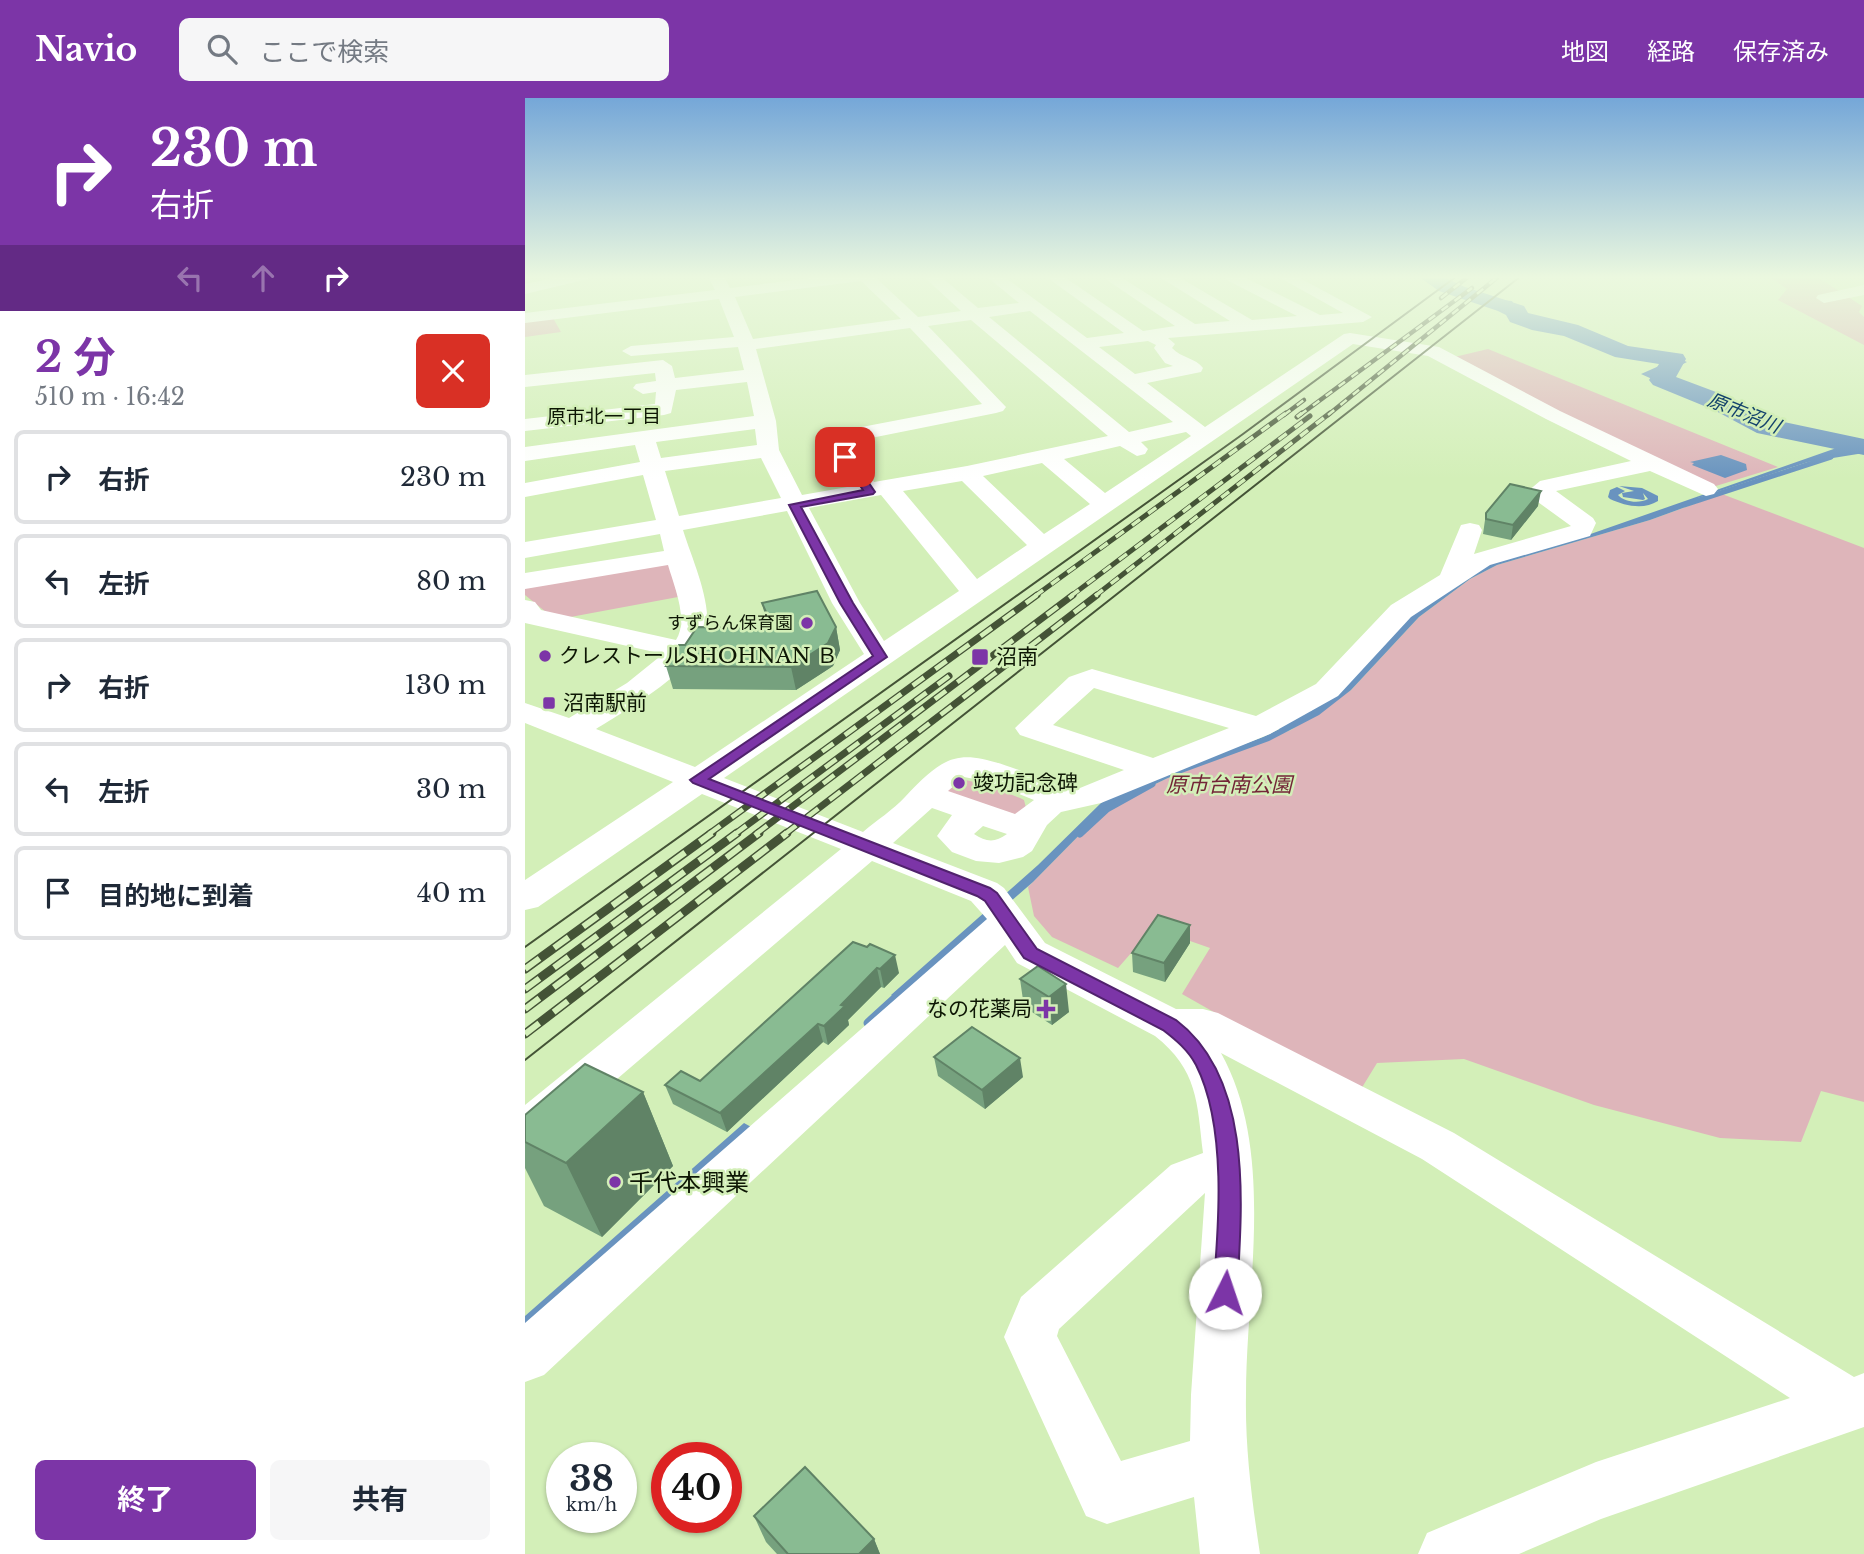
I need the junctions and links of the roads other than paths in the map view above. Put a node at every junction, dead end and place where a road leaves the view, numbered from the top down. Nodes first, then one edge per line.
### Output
1 (695, 344) edge
2 (749, 344) edge
3 (937, 344) edge
4 (1009, 344) edge
5 (1065, 344) edge
6 (1117, 344) edge
7 (1166, 344) edge
8 (1340, 344) edge
9 (1388, 344) edge
10 (598, 354) dead end
11 (1075, 356) junction
12 (757, 368) junction
13 (1036, 368) junction
14 (969, 376) junction
15 (1132, 380) junction
16 (525, 381) edge
17 (667, 386) junction
18 (628, 390) dead end
19 (766, 421) junction
20 (525, 425) edge
21 (1196, 431) junction
22 (644, 438) junction
23 (1126, 440) junction
24 (768, 450) junction
25 (525, 454) edge
26 (1046, 455) junction
27 (1654, 463) junction
28 (1159, 467) junction
29 (967, 473) junction
30 (655, 475) junction
31 (1706, 489) dead end
32 (525, 490) edge
33 (879, 490) junction
34 (1104, 504) junction
35 (794, 505) junction
36 (525, 510) edge
37 (671, 526) junction
38 (1469, 530) dead end
39 (1042, 547) junction
40 (525, 550) edge
41 (679, 556) junction
42 (1451, 580) junction
43 (525, 581) edge
44 (975, 592) junction
45 (526, 611) edge
46 (684, 650) junction
47 (880, 657) junction
48 (525, 712) edge
49 (1259, 727) junction
50 (572, 730) junction
51 (1153, 769) junction
52 (698, 780) junction
53 (930, 797) junction
54 (1041, 813) junction
55 (867, 847) junction
56 (530, 890) edge
57 (1007, 922) junction
58 (1170, 1025) junction
59 (525, 1131) edge
60 (1227, 1164) junction
61 (525, 1357) edge
62 (1856, 1402) edge
63 (1221, 1460) junction
64 (1230, 1554) edge
65 (1447, 1554) edge

1 - 10 street
2 - 12 street
3 - 14 street
4 - 13 street
5 - 11 street
6 - 11 street
7 - 15 street
8 - 21 street
9 - 27 street
11 - 13 street
11 - 15 street
12 - 17 street
12 - 19 street
13 - 14 street
13 - 23 street
14 - 33 street
15 - 21 street
16 - 17 street
17 - 18 street
17 - 20 street
19 - 22 street
19 - 24 street
21 - 23 street
21 - 28 street
22 - 25 street
22 - 30 street
23 - 26 street
23 - 28 street
24 - 30 street
24 - 35 street
26 - 29 street
26 - 34 street
27 - 31 street
27 - 42 street
28 - 34 street
29 - 33 street
29 - 39 street
30 - 32 street
30 - 36 street
30 - 37 street
33 - 35 street
33 - 44 street
34 - 39 street
35 - 37 street
35 - 47 street
37 - 40 street
37 - 41 street
38 - 42 street
39 - 44 street
41 - 43 street
41 - 46 street
42 - 49 street
44 - 47 street
45 - 46 street
46 - 50 street
47 - 52 street
48 - 50 street
49 - 51 street
49 - 51 street
50 - 52 street
51 - 54 street
52 - 55 street
52 - 56 street
53 - 54 street
53 - 54 street
53 - 55 street
55 - 57 street
55 - 59 street
57 - 58 street
57 - 61 street
58 - 60 street
58 - 62 street
60 - 63 street
60 - 63 street
62 - 65 street
63 - 64 street

